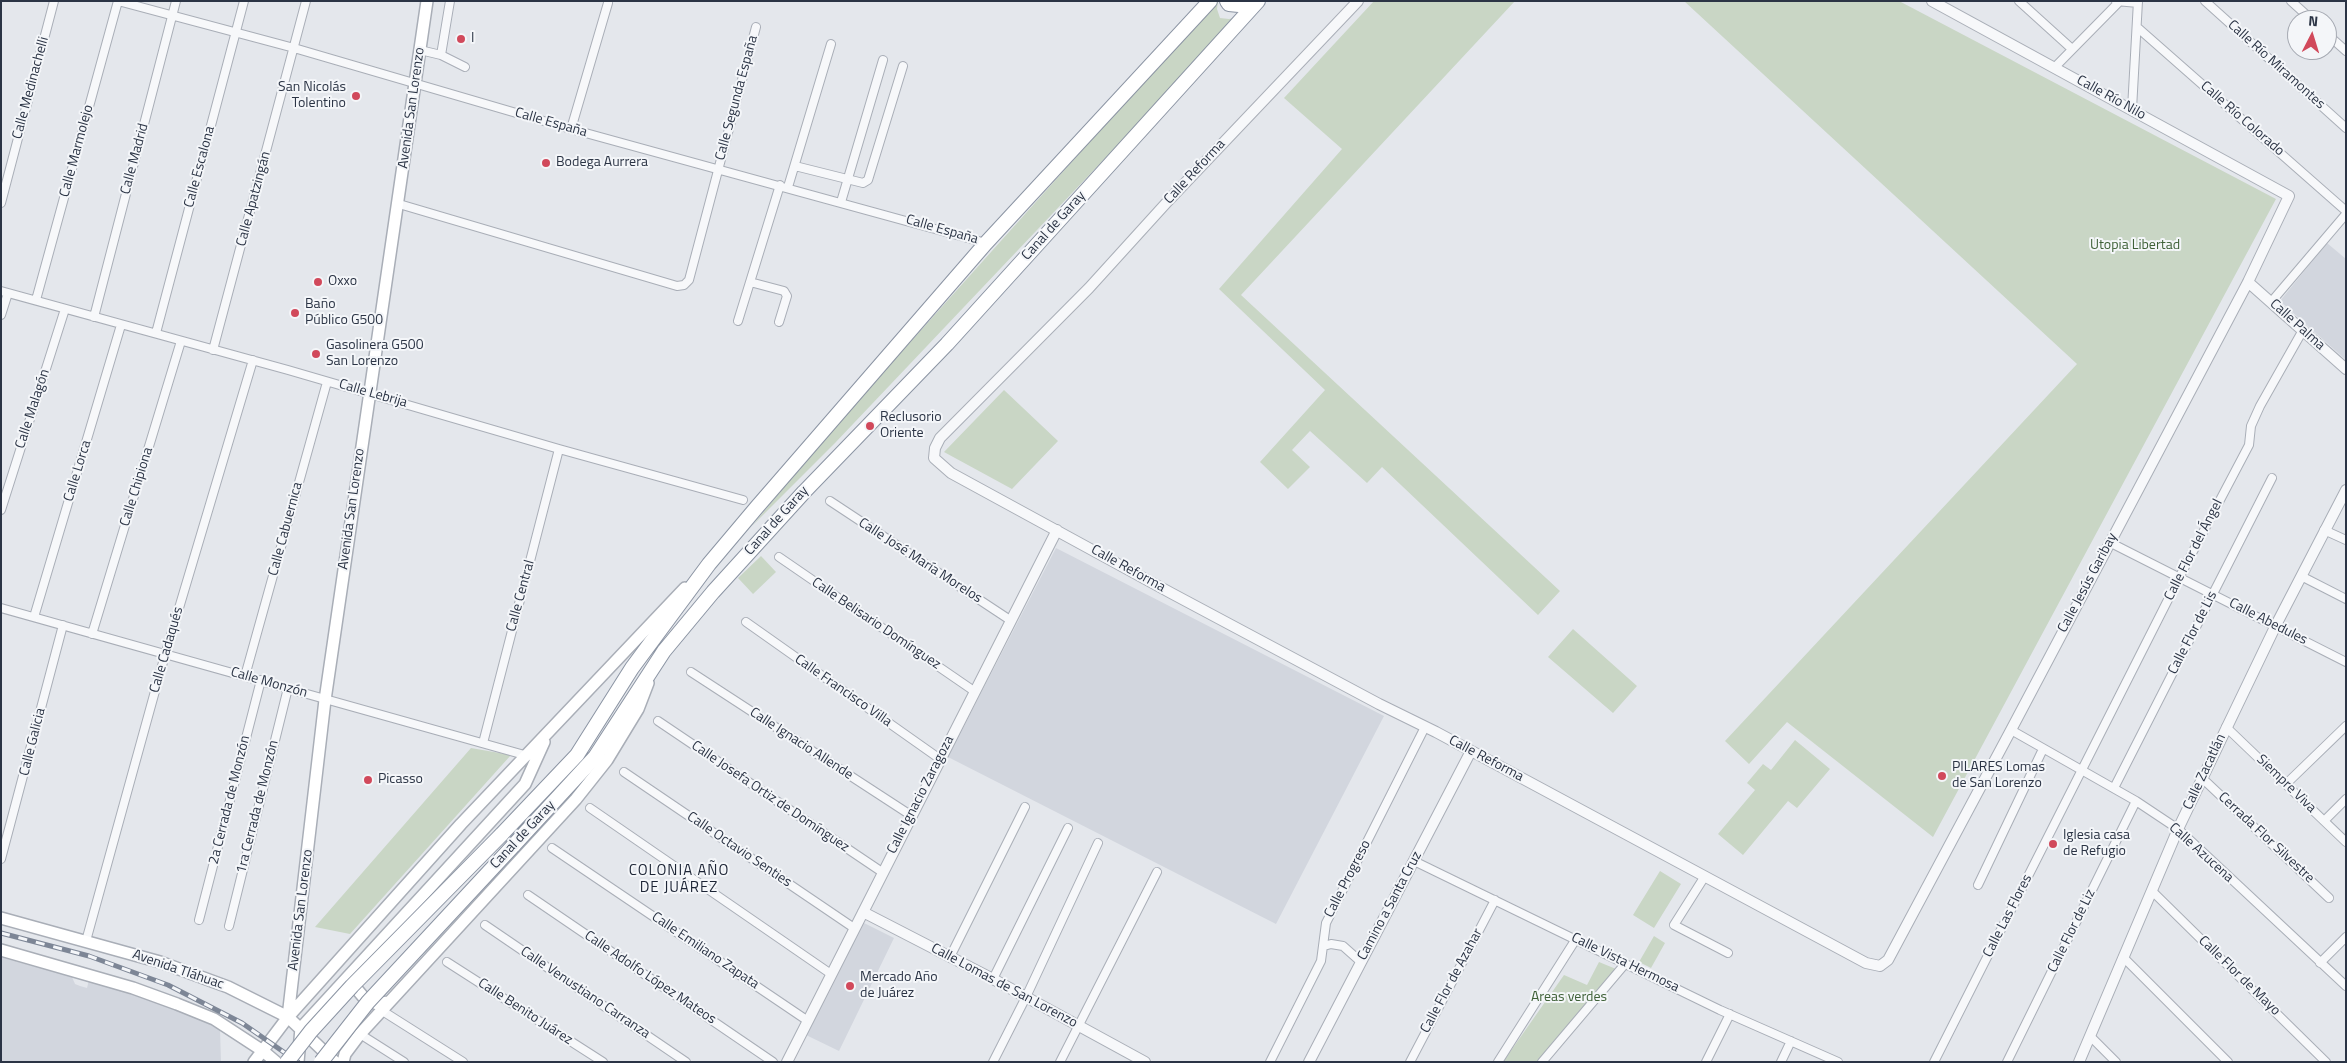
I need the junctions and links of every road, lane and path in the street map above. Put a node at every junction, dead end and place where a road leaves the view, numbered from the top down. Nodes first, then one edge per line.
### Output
1 (54, 1) edge
2 (118, 1) edge
3 (176, 1) edge
4 (244, 1) edge
5 (306, 1) edge
6 (427, 1) edge
7 (450, 1) edge
8 (1210, 1) edge
9 (1227, 1) edge
10 (1251, 1) edge
11 (1258, 1) edge
12 (1358, 1) edge
13 (1932, 1) edge
14 (2019, 1) edge
15 (2205, 1) edge
16 (2291, 1) edge
17 (2117, 2) edge
18 (2138, 2) edge
19 (608, 3) dead end
20 (2301, 10) edge
21 (172, 16) junction
22 (756, 27) dead end
23 (2138, 28) junction
24 (236, 32) junction
25 (831, 44) dead end
26 (294, 48) junction
27 (2072, 49) junction
28 (420, 50) junction
29 (441, 55) junction
30 (883, 60) dead end
31 (903, 66) dead end
32 (465, 67) dead end
33 (2055, 67) junction
34 (415, 85) junction
35 (2132, 109) junction
36 (2346, 128) edge
37 (571, 129) junction
38 (794, 166) junction
39 (718, 168) junction
40 (847, 179) junction
41 (784, 186) junction
42 (2289, 196) joint
43 (842, 202) junction
44 (1, 203) edge
45 (399, 204) junction
46 (2346, 212) edge
47 (986, 243) junction
48 (750, 282) junction
49 (2248, 282) junction
50 (5, 292) edge
51 (36, 300) junction
52 (2272, 301) junction
53 (65, 309) junction
54 (1, 315) edge
55 (94, 317) junction
56 (738, 322) dead end
57 (779, 322) dead end
58 (121, 325) junction
59 (2303, 330) junction
60 (156, 334) junction
61 (182, 341) junction
62 (213, 350) junction
63 (253, 360) junction
64 (2346, 369) edge
65 (327, 382) junction
66 (369, 393) junction
67 (559, 449) junction
68 (2272, 478) dead end
69 (2346, 490) edge
70 (744, 500) dead end
71 (830, 501) dead end
72 (1, 510) edge
73 (1057, 530) junction
74 (2324, 530) junction
75 (2346, 540) edge
76 (2109, 542) junction
77 (778, 557) dead end
78 (709, 564) junction
79 (2180, 576) junction
80 (2301, 576) junction
81 (2212, 594) junction
82 (2346, 599) edge
83 (1, 608) edge
84 (34, 616) junction
85 (1010, 620) junction
86 (746, 622) dead end
87 (63, 625) junction
88 (2276, 626) junction
89 (92, 634) junction
90 (164, 655) junction
91 (2346, 662) edge
92 (656, 663) junction
93 (691, 672) dead end
94 (245, 676) junction
95 (261, 680) junction
96 (288, 688) junction
97 (974, 692) junction
98 (325, 700) junction
99 (658, 721) dead end
100 (2346, 726) edge
101 (1425, 727) junction
102 (2226, 727) junction
103 (2011, 730) junction
104 (483, 743) junction
105 (2044, 749) junction
106 (1471, 751) junction
107 (531, 759) junction
108 (940, 759) junction
109 (2083, 771) junction
110 (624, 772) dead end
111 (2202, 778) junction
112 (2286, 784) junction
113 (2114, 788) junction
114 (2346, 799) edge
115 (2136, 801) junction
116 (1025, 807) dead end
117 (590, 808) dead end
118 (912, 816) junction
119 (2324, 821) junction
120 (1068, 828) dead end
121 (2178, 829) junction
122 (2346, 842) edge
123 (1098, 843) dead end
124 (552, 848) dead end
125 (1, 859) edge
126 (1414, 861) junction
127 (882, 872) junction
128 (1158, 872) dead end
129 (1705, 876) junction
130 (1978, 885) dead end
131 (2152, 891) junction
132 (528, 895) dead end
133 (2329, 898) dead end
134 (1495, 900) junction
135 (863, 912) junction
136 (1, 918) edge
137 (199, 920) dead end
138 (485, 925) dead end
139 (229, 926) dead end
140 (854, 928) junction
141 (2346, 936) edge
142 (1576, 939) junction
143 (86, 941) junction
144 (1324, 946) junction
145 (1, 950) edge
146 (1728, 953) dead end
147 (950, 957) junction
148 (2123, 958) junction
149 (447, 962) dead end
150 (1360, 962) junction
151 (2320, 963) junction
152 (1625, 964) junction
153 (1880, 966) joint
154 (356, 968) junction
155 (831, 974) junction
156 (993, 979) junction
157 (2346, 986) edge
158 (1026, 998) junction
159 (385, 1006) junction
160 (1730, 1014) junction
161 (288, 1018) junction
162 (808, 1020) junction
163 (1078, 1025) junction
164 (301, 1028) junction
165 (360, 1034) junction
166 (2090, 1036) junction
167 (1791, 1042) junction
168 (263, 1051) junction
169 (1132, 1058) edge
170 (254, 1062) edge
171 (276, 1062) edge
172 (288, 1062) edge
173 (298, 1062) edge
174 (321, 1062) edge
175 (335, 1062) edge
176 (343, 1062) edge
177 (404, 1062) edge
178 (463, 1062) edge
179 (603, 1062) edge
180 (686, 1062) edge
181 (773, 1062) edge
182 (787, 1062) edge
183 (993, 1062) edge
184 (1060, 1062) edge
185 (1145, 1062) edge
186 (1270, 1062) edge
187 (1309, 1062) edge
188 (1410, 1062) edge
189 (1498, 1062) edge
190 (1542, 1062) edge
191 (1706, 1062) edge
192 (1781, 1062) edge
193 (1838, 1062) edge
194 (1934, 1062) edge
195 (2007, 1062) edge
196 (2080, 1062) edge
197 (2116, 1062) edge
198 (2228, 1062) edge
199 (2326, 1062) edge

1 - 44 street, Calle Medinachelli
2 - 21 street, Calle España
2 - 51 street, Calle Marmolejo
3 - 21 street, Calle Madrid
4 - 24 street, Calle Escalona
5 - 26 street, Calle Apatzingán
6 - 28 main road, Avenida San Lorenzo
7 - 29 street
8 - 47 highway, Canal de Garay
9 - 10 highway
11 - 92 highway, Canal de Garay
12 - 73 street, Calle Reforma
13 - 33 street, Calle Río Nilo
14 - 27 street
15 - 36 street, Calle Río Miramontes
16 - 20 street
17 - 18 street
17 - 27 street
18 - 23 street
19 - 37 street
21 - 24 street, Calle España
21 - 55 street, Calle Madrid
22 - 39 street, Calle Segunda España
23 - 35 street
23 - 46 street, Calle Río Colorado
24 - 26 street, Calle España
24 - 60 street, Calle Escalona
25 - 38 street
26 - 34 street, Calle España
26 - 62 street, Calle Apatzingán
27 - 33 street
28 - 29 street
28 - 34 main road, Avenida San Lorenzo
29 - 32 street
30 - 40 street
31 - 40 street
33 - 35 street, Calle Río Nilo
34 - 37 street, Calle España
34 - 45 main road, Avenida San Lorenzo
35 - 42 street, Calle Río Nilo
37 - 39 street, Calle España
38 - 40 street
38 - 41 street
39 - 41 street, Calle España
39 - 45 street, Calle Segunda España
40 - 43 street
41 - 43 street, Calle España
41 - 48 street
42 - 49 street, Calle Jesús Garibay
43 - 47 street, Calle España
45 - 66 main road, Avenida San Lorenzo
46 - 52 street
47 - 78 highway, Canal de Garay
48 - 56 street
48 - 57 street
49 - 52 street, Calle Palma
49 - 76 street, Calle Jesús Garibay
50 - 51 street, Calle Lebrija
50 - 54 street
51 - 53 street, Calle Lebrija
52 - 59 street, Calle Palma
53 - 55 street, Calle Lebrija
53 - 72 street, Calle Malagón
55 - 58 street, Calle Lebrija
58 - 60 street, Calle Lebrija
58 - 84 street, Calle Lorca
59 - 64 street, Calle Palma
59 - 79 street, Calle Flor del Ángel
60 - 61 street, Calle Lebrija
61 - 62 street, Calle Lebrija
61 - 89 street, Calle Chipiona
62 - 63 street, Calle Lebrija
63 - 65 street, Calle Lebrija
63 - 90 street, Calle Cadaqués
65 - 66 street, Calle Lebrija
65 - 94 street, Calle Cabuernica
66 - 67 street, Calle Lebrija
66 - 98 main road, Avenida San Lorenzo
67 - 70 street, Calle Lebrija
67 - 104 street, Calle Central
68 - 81 street, Calle Flor de Lis
69 - 74 street, Calle Zacatlán
71 - 85 street, Calle José María Morelos
73 - 85 street, Calle Ignacio Zaragoza
73 - 101 street, Calle Reforma
74 - 75 street
74 - 80 street, Calle Zacatlán
76 - 79 street, Calle Abedules
76 - 103 street, Calle Jesús Garibay
77 - 97 street, Calle Belisario Domínguez
78 - 107 main road, Canal de Garay
78 - 172 highway, Canal de Garay, bridge
79 - 81 street, Calle Abedules
79 - 109 street, Calle Flor del Ángel
80 - 82 street
80 - 88 street, Calle Zacatlán
81 - 88 street, Calle Abedules
81 - 113 street, Calle Flor de Lis
83 - 84 street, Calle Monzón
84 - 87 street, Calle Monzón
85 - 97 street, Calle Ignacio Zaragoza
86 - 108 street, Calle Francisco Villa
87 - 89 street, Calle Monzón
87 - 125 street, Calle Galicia
88 - 91 street, Calle Abedules
88 - 102 street, Calle Zacatlán
89 - 90 street, Calle Monzón
90 - 94 street, Calle Monzón
90 - 143 street, Calle Cadaqués
92 - 159 main road
92 - 174 highway, Canal de Garay, bridge
93 - 118 street, Calle Ignacio Allende
94 - 95 street, Calle Monzón
95 - 96 street, Calle Monzón
95 - 137 street, 2a Cerrada de Monzón
96 - 98 street, Calle Monzón
96 - 139 street, 1ra Cerrada de Monzón
97 - 108 street, Calle Ignacio Zaragoza
98 - 104 street, Calle Monzón
98 - 161 main road, Avenida San Lorenzo
99 - 127 street, Calle Josefa Ortiz de Domínguez
100 - 112 street
101 - 106 street, Calle Reforma
101 - 144 street, Calle Progreso
102 - 111 street, Calle Zacatlán
102 - 112 street, Siempre Viva
103 - 105 street, Calle Azucena
103 - 153 street, Calle Jesús Garibay
104 - 107 street, Calle Monzón
105 - 109 street, Calle Azucena
105 - 130 street
106 - 126 street, Camino a Santa Cruz
106 - 129 street, Calle Reforma
107 - 154 main road
107 - 161 main road, Canal de Garay
108 - 118 street, Calle Ignacio Zaragoza
109 - 113 street, Calle Azucena
109 - 194 street, Calle Las Flores
110 - 140 street, Calle Octavio Senties
111 - 121 street, Calle Zacatlán
111 - 133 street, Cerrada Flor Silvestre
112 - 119 street, Siempre Viva
113 - 115 street, Calle Azucena
114 - 119 street
115 - 121 street, Calle Azucena
115 - 195 street, Calle Flor de Liz
116 - 147 street
117 - 155 street
118 - 127 street, Calle Ignacio Zaragoza
119 - 122 street, Siempre Viva
120 - 156 street
121 - 131 street, Calle Zacatlán
121 - 151 street, Calle Azucena
123 - 158 street
124 - 162 street, Calle Emiliano Zapata
126 - 134 street, Calle Vista Hermosa
126 - 150 street, Camino a Santa Cruz
127 - 135 street, Calle Ignacio Zaragoza
128 - 163 street
129 - 146 street
129 - 153 street, Calle Reforma
131 - 148 street, Calle Zacatlán
131 - 199 street, Calle Flor de Mayo
132 - 181 street, Calle Adolfo López Mateos
134 - 142 street, Calle Vista Hermosa
134 - 188 street, Calle Flor de Azahar
135 - 140 street, Calle Ignacio Zaragoza
135 - 147 street, Calle Lomas de San Lorenzo
136 - 143 main road, Avenida Tláhuac
138 - 180 street, Calle Venustiano Carranza
140 - 155 street, Calle Ignacio Zaragoza
141 - 151 street
142 - 152 street, Calle Vista Hermosa
142 - 189 street
143 - 161 main road, Avenida Tláhuac
144 - 150 street
144 - 186 street, Calle Progreso
145 - 168 main road
147 - 156 street, Calle Lomas de San Lorenzo
148 - 166 street, Calle Zacatlán
148 - 198 street
149 - 179 street, Calle Benito Juárez
150 - 187 street, Camino a Santa Cruz
151 - 157 street, Calle Azucena
152 - 160 street, Calle Vista Hermosa
152 - 190 street
154 - 159 main road
154 - 164 main road
155 - 162 street, Calle Ignacio Zaragoza
156 - 158 street, Calle Lomas de San Lorenzo
158 - 163 street, Calle Lomas de San Lorenzo
158 - 183 street
159 - 165 main road
159 - 178 street
160 - 167 street, Calle Vista Hermosa
160 - 191 street
161 - 164 main road, Avenida Tláhuac
161 - 168 main road, Canal de Garay
162 - 182 street, Calle Ignacio Zaragoza
163 - 169 street, Calle Lomas de San Lorenzo
163 - 184 street
164 - 173 main road
164 - 175 main road, Avenida Tláhuac
165 - 176 main road
165 - 177 street
166 - 196 street, Calle Zacatlán
166 - 197 street
167 - 192 street
167 - 193 street, Calle Vista Hermosa
168 - 170 main road, Canal de Garay
168 - 171 main road
169 - 185 street, Calle Lomas de San Lorenzo

